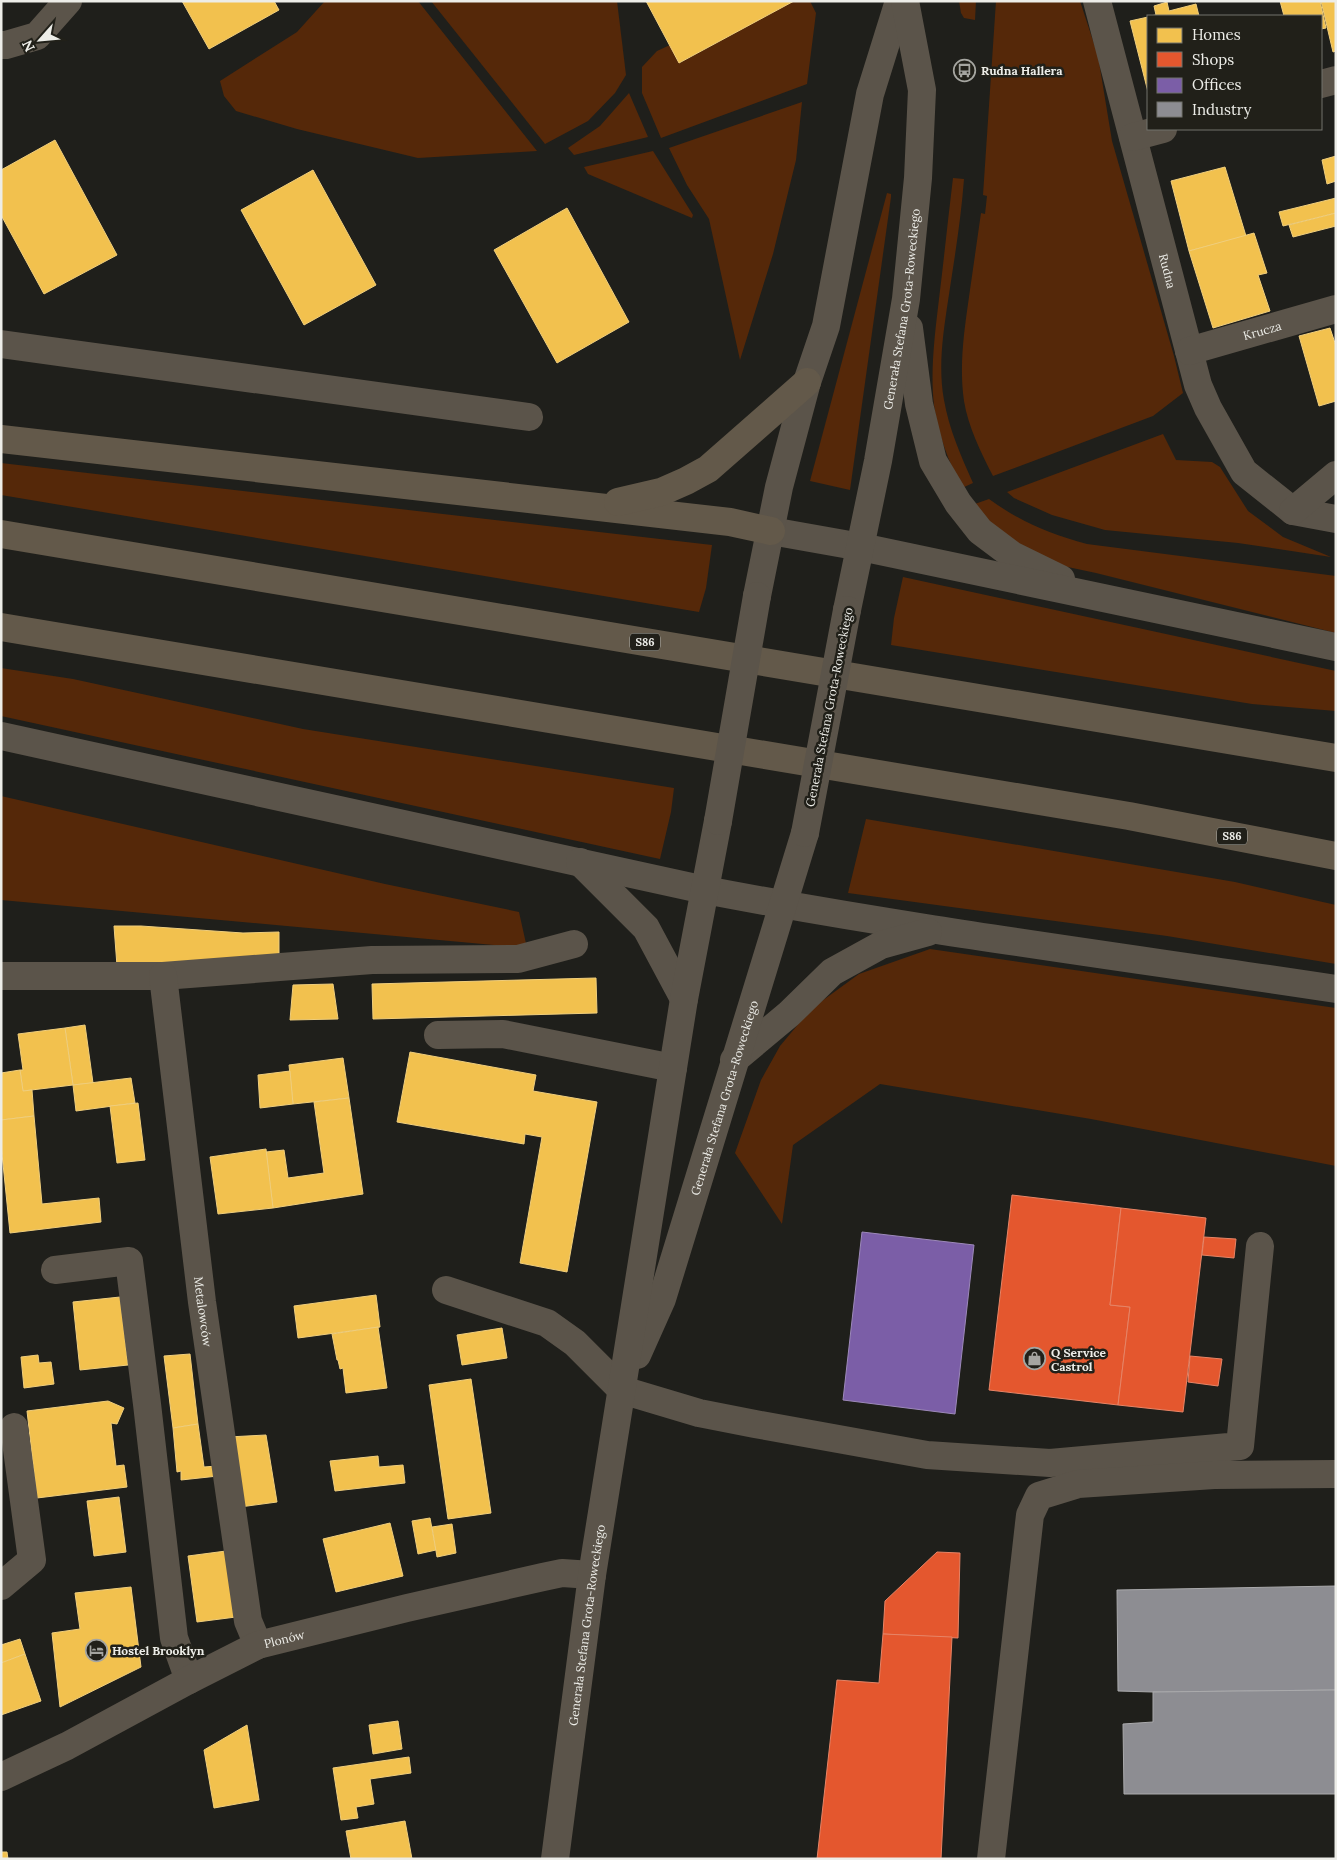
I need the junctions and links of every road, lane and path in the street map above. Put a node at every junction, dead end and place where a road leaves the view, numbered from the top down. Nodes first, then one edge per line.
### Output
1 (68, 1) edge
2 (898, 1) edge
3 (905, 1) edge
4 (1097, 1) edge
5 (1, 45) edge
6 (1336, 80) edge
7 (1322, 84) edge
8 (1159, 130) edge
9 (1133, 137) junction
10 (906, 299) junction
11 (1336, 309) edge
12 (1, 344) edge
13 (1189, 351) junction
14 (807, 382) junction
15 (529, 417) dead end
16 (1, 439) edge
17 (1336, 475) edge
18 (599, 506) junction
19 (1293, 511) junction
20 (1336, 519) edge
21 (771, 531) junction
22 (1, 534) edge
23 (861, 547) junction
24 (1101, 598) junction
25 (1, 627) edge
26 (1336, 648) edge
27 (1, 736) edge
28 (1336, 758) edge
29 (1336, 856) edge
30 (580, 862) junction
31 (705, 890) junction
32 (782, 905) junction
33 (938, 930) junction
34 (574, 944) dead end
35 (1, 976) edge
36 (163, 976) junction
37 (1336, 989) edge
38 (684, 999) junction
39 (438, 1035) dead end
40 (734, 1060) junction
41 (673, 1068) junction
42 (1260, 1246) dead end
43 (55, 1270) dead end
44 (446, 1290) dead end
45 (622, 1390) junction
46 (14, 1427) dead end
47 (1336, 1474) edge
48 (592, 1575) junction
49 (1, 1586) edge
50 (258, 1644) junction
51 (189, 1680) junction
52 (1, 1777) edge
53 (555, 1859) edge
54 (991, 1859) edge

1 - 5 street
2 - 14 street, Generała Stefana Grota-Roweckiego
3 - 10 street, Generała Stefana Grota-Roweckiego
4 - 9 street, Rudna
6 - 7 street
8 - 9 street
9 - 13 street, Rudna
10 - 23 street, Generała Stefana Grota-Roweckiego
10 - 24 street
11 - 13 street, Krucza
12 - 15 street
13 - 19 street, Rudna
14 - 18 highway
14 - 21 street, Generała Stefana Grota-Roweckiego
16 - 18 highway
17 - 19 street
18 - 21 highway
19 - 20 street
21 - 23 street
21 - 31 street, Generała Stefana Grota-Roweckiego, bridge
22 - 28 highway, S86
23 - 24 street
23 - 32 street, Generała Stefana Grota-Roweckiego, bridge
24 - 26 street
25 - 29 highway, S86
27 - 30 street
30 - 31 street
30 - 38 street
31 - 32 street
31 - 38 street, Generała Stefana Grota-Roweckiego
32 - 33 street
32 - 40 street, Generała Stefana Grota-Roweckiego
33 - 37 street
33 - 40 street
34 - 36 street
35 - 36 street
36 - 50 street, Metalowców
38 - 41 street, Generała Stefana Grota-Roweckiego
39 - 41 street
40 - 45 street, Generała Stefana Grota-Roweckiego
41 - 45 street, Generała Stefana Grota-Roweckiego
42 - 45 street
43 - 51 street
44 - 45 street
45 - 48 street, Generała Stefana Grota-Roweckiego
46 - 49 street
47 - 54 street
48 - 50 street, Plonów
48 - 53 street, Generała Stefana Grota-Roweckiego
50 - 51 street, Plonów
51 - 52 street, Plonów

